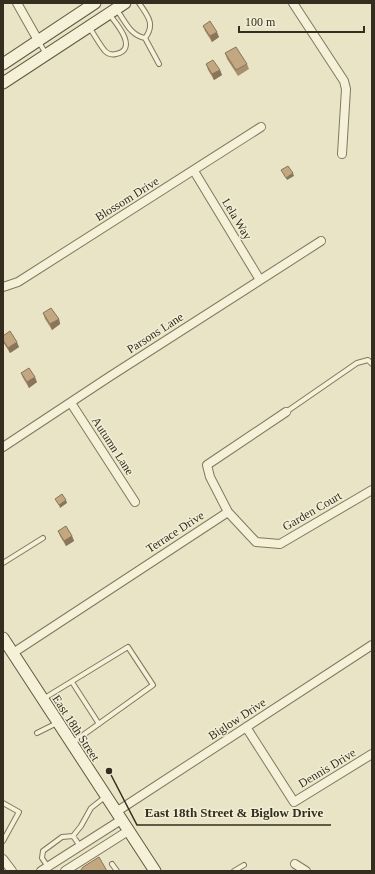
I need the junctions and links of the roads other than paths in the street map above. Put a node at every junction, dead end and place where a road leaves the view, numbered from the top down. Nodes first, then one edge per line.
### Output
1 (17, 3) edge
2 (95, 3) edge
3 (139, 3) edge
4 (293, 3) edge
5 (117, 8) edge
6 (89, 26) junction
7 (145, 38) junction
8 (39, 42) junction
9 (46, 54) junction
10 (3, 64) edge
11 (159, 64) dead end
12 (3, 83) edge
13 (261, 127) dead end
14 (342, 154) dead end
15 (194, 171) junction
16 (321, 240) dead end
17 (260, 280) junction
18 (3, 287) edge
19 (372, 364) edge
20 (71, 403) junction
21 (286, 412) joint
22 (3, 447) edge
23 (372, 490) edge
24 (135, 502) dead end
25 (228, 512) junction
26 (43, 538) dead end
27 (3, 563) edge
28 (3, 638) edge
29 (372, 645) edge
30 (13, 653) junction
31 (72, 682) junction
32 (43, 700) junction
33 (58, 722) junction
34 (99, 724) junction
35 (246, 727) junction
36 (37, 733) dead end
37 (72, 744) junction
38 (371, 757) edge
39 (106, 797) junction
40 (3, 803) edge
41 (118, 816) junction
42 (128, 831) junction
43 (73, 836) junction
44 (3, 841) edge
45 (80, 846) junction
46 (3, 859) edge
47 (112, 864) dead end
48 (295, 864) dead end
49 (244, 865) dead end
50 (44, 869) edge
51 (12, 871) edge
52 (65, 871) edge
53 (117, 871) edge
54 (155, 871) edge
55 (234, 871) edge
56 (306, 871) edge

1 - 8 street
2 - 8 main road
3 - 7 lane
4 - 14 street
5 - 6 main road
5 - 6 lane
5 - 7 lane
6 - 9 main road
7 - 11 lane
8 - 9 lane
8 - 10 main road
9 - 12 main road
13 - 15 street, Blossom Drive
15 - 17 street, Lela Way
15 - 18 street, Blossom Drive
16 - 17 street, Parsons Lane
17 - 20 street, Parsons Lane
19 - 21 lane
20 - 22 street, Parsons Lane
20 - 24 street, Autumn Lane
21 - 25 street
23 - 25 street, Garden Court
25 - 30 street, Terrace Drive
26 - 27 lane
28 - 30 main road, East 18th Street
29 - 35 street, Biglow Drive
30 - 32 main road, East 18th Street
31 - 32 lane
31 - 34 lane
31 - 34 lane
32 - 33 main road, East 18th Street
33 - 36 lane
33 - 37 main road, East 18th Street
34 - 37 lane
35 - 38 street, Dennis Drive
35 - 41 street, Biglow Drive
37 - 39 main road, East 18th Street
39 - 41 main road, East 18th Street
39 - 43 lane
40 - 44 lane
41 - 42 main road, East 18th Street
41 - 45 street, Biglow Drive
42 - 52 street
42 - 54 main road, East 18th Street
43 - 45 lane
43 - 50 lane
45 - 50 street, Biglow Drive
46 - 51 street
47 - 53 lane
48 - 56 street
49 - 55 lane

